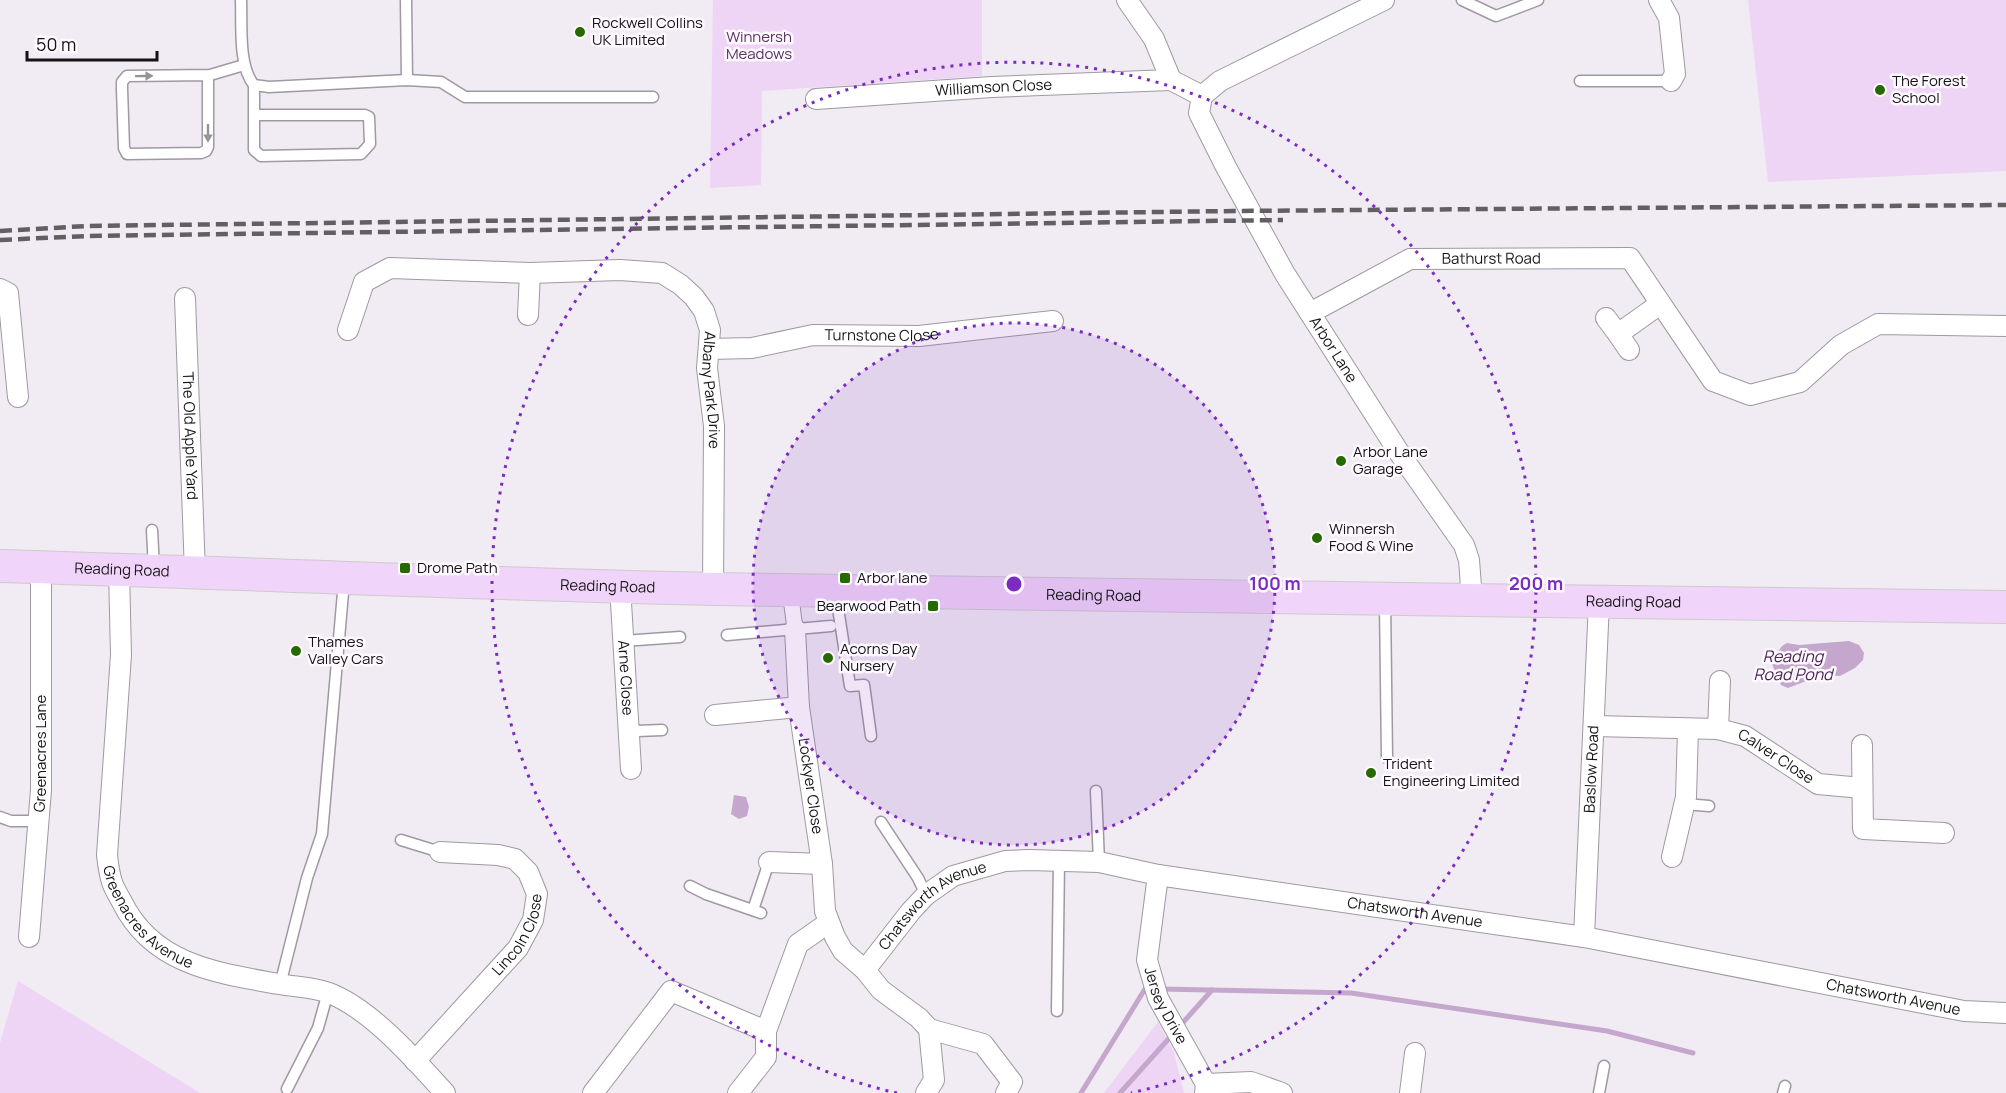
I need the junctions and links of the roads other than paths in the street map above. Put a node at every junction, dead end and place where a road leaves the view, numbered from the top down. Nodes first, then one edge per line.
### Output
1 (241, 0) edge
2 (406, 0) edge
3 (1127, 0) edge
4 (1384, 0) edge
5 (1462, 0) edge
6 (1538, 0) edge
7 (1659, 0) edge
8 (244, 65) junction
9 (210, 75) junction
10 (407, 80) junction
11 (1171, 80) junction
12 (1580, 81) dead end
13 (1671, 81) joint
14 (254, 85) junction
15 (1202, 96) junction
16 (653, 97) dead end
17 (816, 99) dead end
18 (254, 116) junction
19 (530, 273) junction
20 (0, 289) edge
21 (185, 298) dead end
22 (1660, 304) junction
23 (1310, 313) junction
24 (528, 315) dead end
25 (1606, 318) dead end
26 (1053, 321) dead end
27 (2006, 326) edge
28 (348, 330) dead end
29 (709, 349) junction
30 (18, 397) dead end
31 (152, 530) dead end
32 (0, 566) edge
33 (42, 567) junction
34 (119, 571) junction
35 (154, 572) junction
36 (195, 573) junction
37 (344, 578) junction
38 (620, 586) junction
39 (713, 589) junction
40 (790, 590) junction
41 (835, 591) junction
42 (1385, 600) junction
43 (1472, 600) junction
44 (1599, 602) junction
45 (2006, 607) edge
46 (831, 626) dead end
47 (795, 629) junction
48 (727, 635) dead end
49 (680, 637) dead end
50 (623, 641) junction
51 (1720, 681) dead end
52 (799, 707) junction
53 (715, 714) dead end
54 (628, 720) junction
55 (1594, 726) junction
56 (1688, 729) junction
57 (1718, 729) junction
58 (662, 730) dead end
59 (871, 736) dead end
60 (1862, 745) dead end
61 (1387, 758) dead end
62 (632, 769) dead end
63 (1862, 788) junction
64 (1096, 791) dead end
65 (1685, 804) junction
66 (1709, 806) dead end
67 (0, 817) edge
68 (38, 821) junction
69 (881, 822) dead end
70 (1944, 833) dead end
71 (401, 840) dead end
72 (440, 852) joint
73 (1672, 857) dead end
74 (1059, 861) junction
75 (769, 862) joint
76 (1099, 862) junction
77 (822, 864) junction
78 (1158, 875) junction
79 (690, 886) dead end
80 (926, 895) junction
81 (828, 923) junction
82 (29, 937) dead end
83 (1584, 938) junction
84 (865, 970) junction
85 (280, 985) junction
86 (328, 992) junction
87 (1057, 1011) dead end
88 (2006, 1013) edge
89 (929, 1029) junction
90 (766, 1031) junction
91 (1415, 1053) dead end
92 (415, 1060) junction
93 (1604, 1066) dead end
94 (287, 1089) dead end
95 (1206, 1089) edge
96 (445, 1093) edge
97 (593, 1093) edge
98 (738, 1093) edge
99 (926, 1093) edge
100 (1006, 1093) edge
101 (1282, 1093) edge
102 (1410, 1093) edge
103 (1599, 1093) edge

1 - 8 lane
2 - 10 lane
3 - 11 street
4 - 15 street
5 - 6 lane
7 - 13 street
8 - 9 lane
8 - 14 lane
9 -> 9 lane
10 - 14 lane
10 - 16 lane
11 - 15 street
11 - 17 street, Williamson Close
12 - 13 lane
14 - 18 lane
15 - 23 street, Arbor Lane
18 - 18 lane
19 - 24 street
19 - 28 street, Albany Park Drive
19 - 29 street, Albany Park Drive
20 - 30 street
21 - 36 street, The Old Apple Yard
22 - 23 street, Bathurst Road
22 - 25 street
22 - 27 street, Bathurst Road
23 - 43 street, Arbor Lane
26 - 29 street, Turnstone Close
29 - 39 street, Albany Park Drive
31 - 35 lane
32 - 33 main road, Reading Road
33 - 34 main road, Reading Road
33 - 68 street, Greenacres Lane
34 - 35 main road, Reading Road
34 - 85 street, Greenacres Avenue
35 - 36 main road, Reading Road
36 - 37 main road, Reading Road
37 - 38 main road, Reading Road
37 - 85 lane
38 - 39 main road, Reading Road
38 - 50 street, Arne Close
39 - 40 main road, Reading Road
40 - 41 main road, Reading Road
40 - 47 street, Lockyer Close
41 - 42 main road, Reading Road
41 - 59 lane
42 - 43 main road, Reading Road
42 - 61 lane
43 - 44 main road, Reading Road
44 - 45 main road, Reading Road
44 - 55 street, Baslow Road
46 - 47 lane
47 - 48 lane
47 - 52 street, Lockyer Close
49 - 50 lane
50 - 54 street, Arne Close
51 - 57 street
52 - 53 street
52 - 77 street, Lockyer Close
54 - 58 lane
54 - 62 street, Arne Close
55 - 56 street, Calver Close
55 - 83 street, Baslow Road
56 - 57 street, Calver Close
56 - 65 street
57 - 63 street, Calver Close
60 - 63 street
63 - 70 street
64 - 76 lane
65 - 66 lane
65 - 73 street
67 - 68 lane
68 - 82 street, Greenacres Lane
69 - 80 lane
71 - 72 lane
72 - 92 street, Lincoln Close
74 - 76 street, Chatsworth Avenue
74 - 80 street, Chatsworth Avenue
74 - 87 lane
75 - 77 street
75 - 79 lane
76 - 78 street, Chatsworth Avenue
77 - 81 street, Lockyer Close
78 - 83 street, Chatsworth Avenue
78 - 95 street, Jersey Drive
80 - 84 street, Chatsworth Avenue
81 - 84 street, Lockyer Close
81 - 90 street
83 - 88 street, Chatsworth Avenue
84 - 89 street
85 - 86 street, Greenacres Avenue
86 - 92 street, Greenacres Avenue
86 - 94 lane
89 - 99 street
89 - 100 street
90 - 97 street
90 - 98 street
91 - 102 street
92 - 96 street, Greenacres Avenue
93 - 103 lane
95 - 101 street

